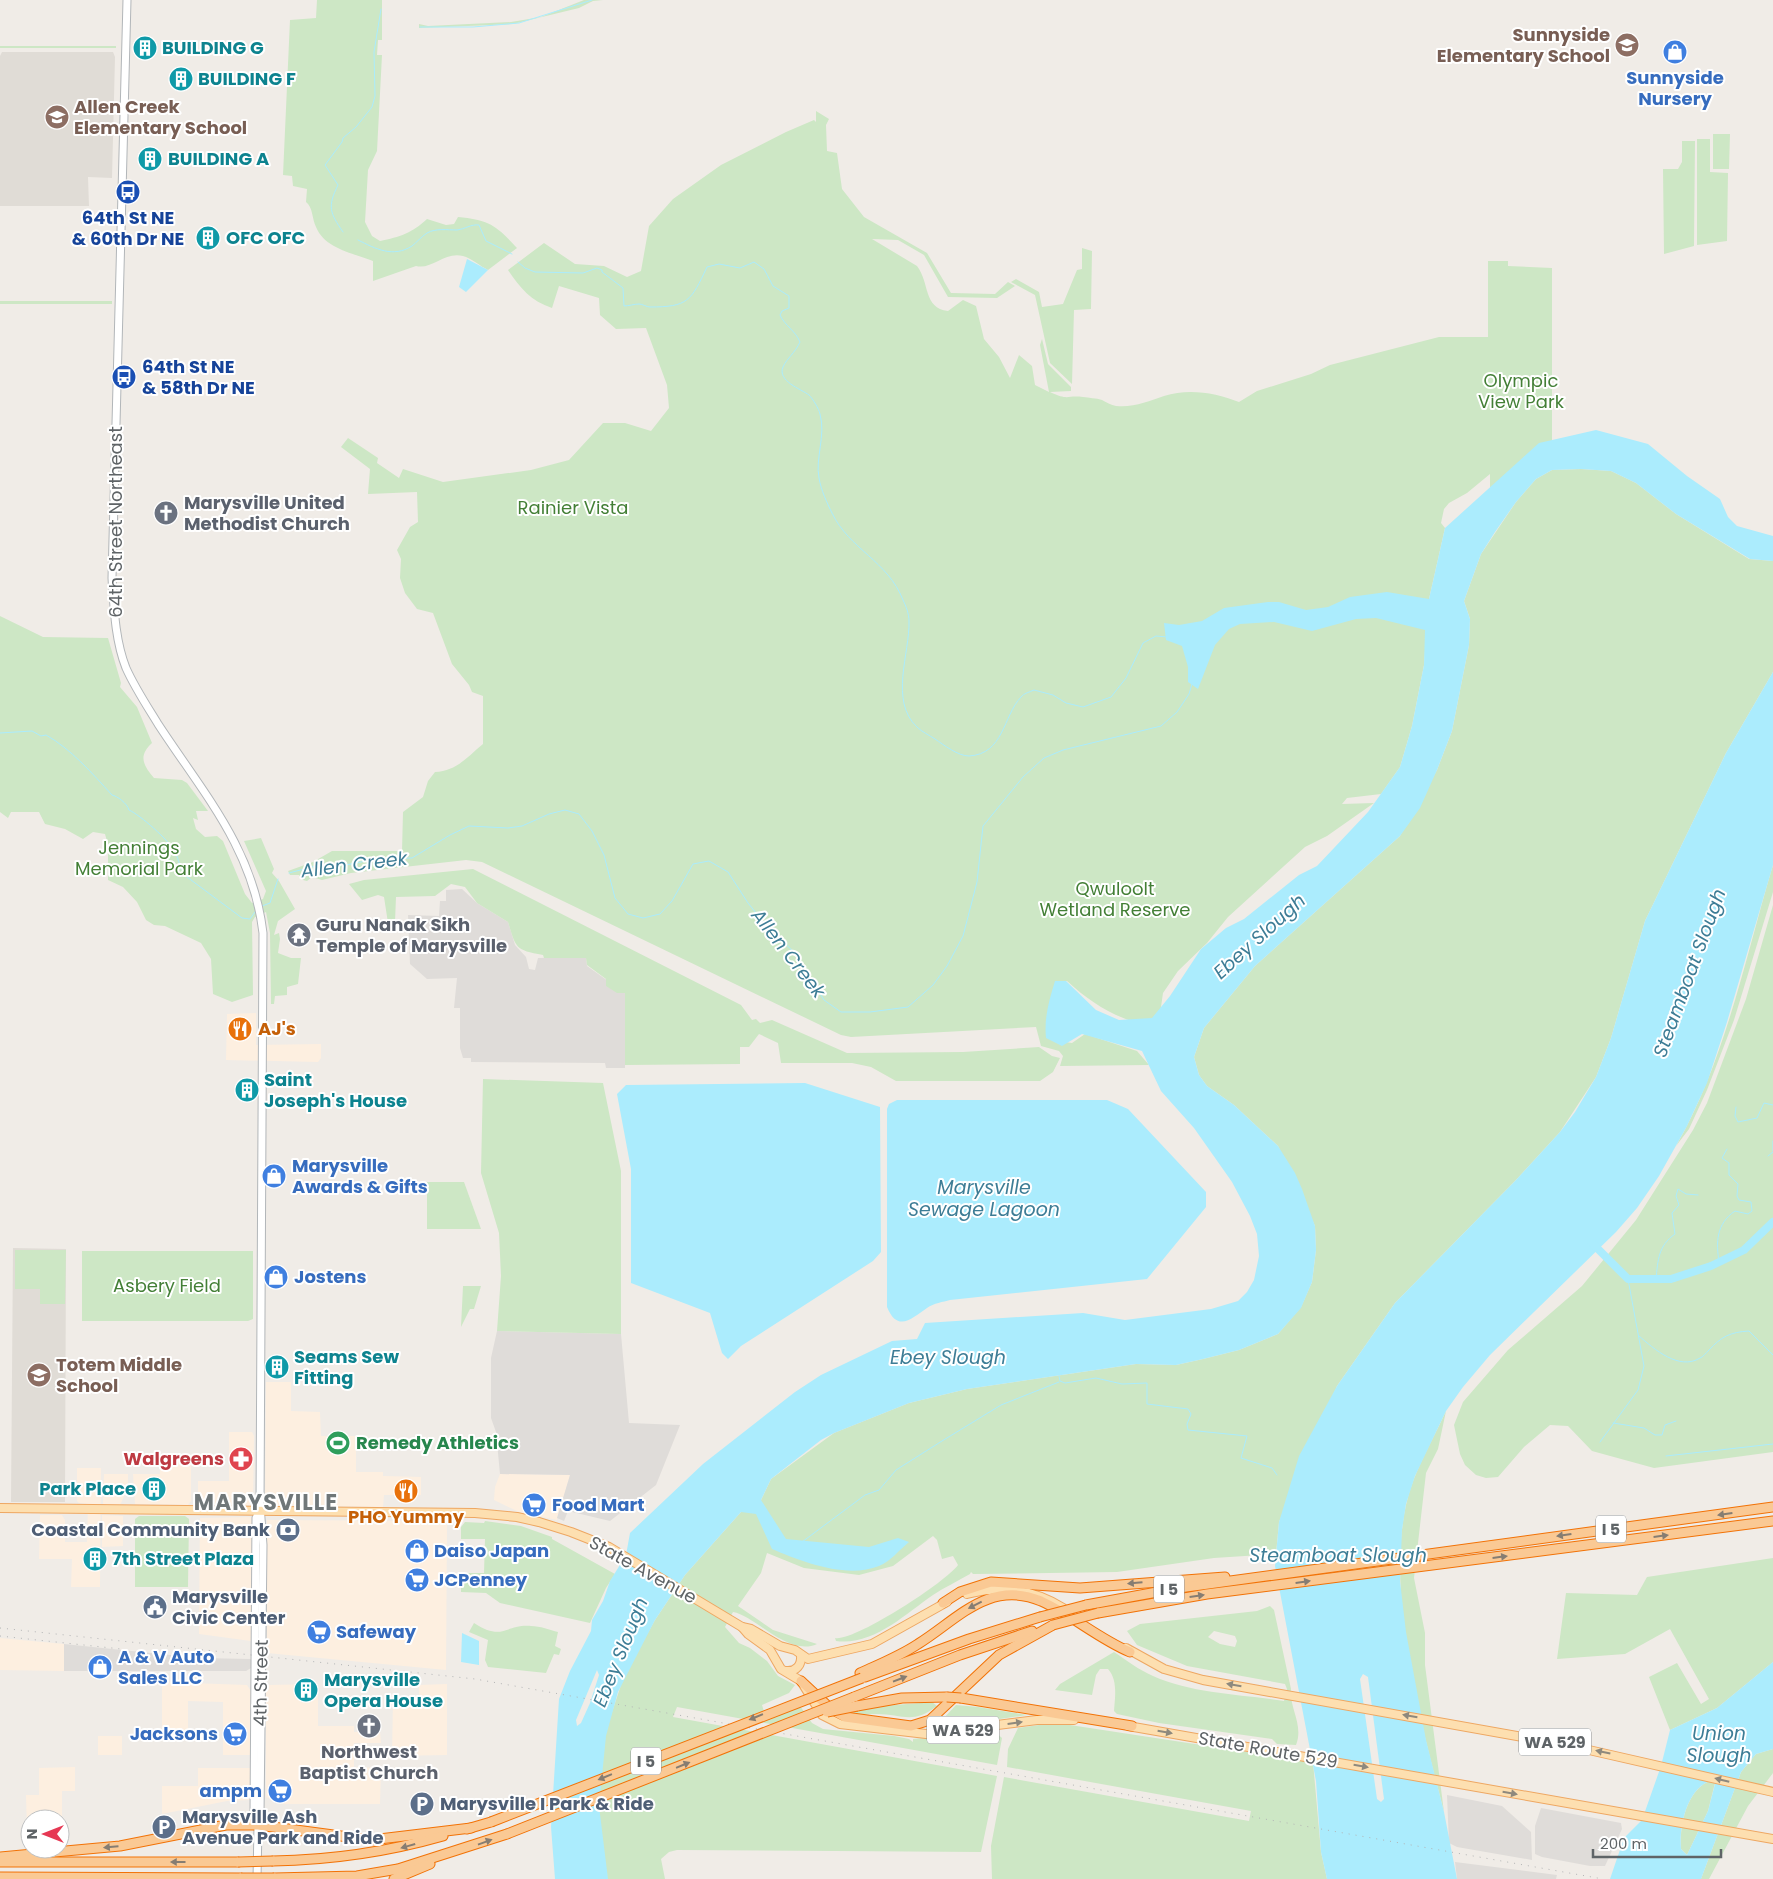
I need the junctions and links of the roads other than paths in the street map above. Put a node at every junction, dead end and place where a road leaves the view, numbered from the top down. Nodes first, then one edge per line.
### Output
1 (127, 0) edge
2 (263, 1065) joint
3 (1773, 1507) edge
4 (0, 1508) edge
5 (260, 1511) junction
6 (1773, 1521) edge
7 (1253, 1578) junction
8 (256, 1594) junction
9 (944, 1603) junction
10 (262, 1619) junction
11 (1053, 1624) junction
12 (742, 1627) junction
13 (789, 1648) junction
14 (1130, 1652) junction
15 (801, 1655) junction
16 (777, 1660) junction
17 (784, 1671) junction
18 (861, 1676) junction
19 (801, 1681) junction
20 (804, 1696) junction
21 (856, 1701) junction
22 (1132, 1726) junction
23 (1771, 1792) edge
24 (258, 1825) junction
25 (471, 1828) junction
26 (1773, 1840) edge
27 (463, 1850) junction
28 (0, 1857) edge
29 (0, 1862) edge
30 (1, 1878) edge
31 (241, 1878) edge
32 (257, 1879) edge
33 (394, 1879) edge

1 - 2 main road, 64th Street Northeast
2 - 5 main road, 4th Street
3 -> 7 highway, I 5
4 - 5 main road, State Avenue
5 - 8 main road, 4th Street
5 - 10 main road, 4th Street
5 - 12 main road, State Avenue
11 -> 6 highway, I 5, bridge
7 -> 9 highway
7 - 18 highway, I 5, bridge
8 - 10 main road
8 - 24 main road, 4th Street
9 - 14 main road, WA 529
9 - 15 main road, WA 529
10 - 24 main road, 4th Street
11 - 19 highway
21 -> 11 highway, I 5
12 - 13 main road, State Avenue
12 - 16 main road, State Avenue
13 - 15 main road
13 - 16 main road
14 -> 18 highway
23 -> 14 main road, WA 529
15 - 17 main road
16 - 17 main road
17 - 19 main road
18 - 20 highway, bridge
19 - 20 main road, State Route 529
20 -> 22 main road, State Route 529 / WA 529
20 -> 25 highway, I 5, bridge
21 - 22 highway, bridge
27 -> 21 highway, I 5, bridge
22 -> 26 main road, State Route 529 / WA 529
24 - 25 highway
24 -> 28 highway
24 - 32 main road, 4th Street
25 -> 29 highway, I 5, bridge
27 - 31 highway, I 5, bridge
27 - 33 highway
30 - 31 highway, I 5

